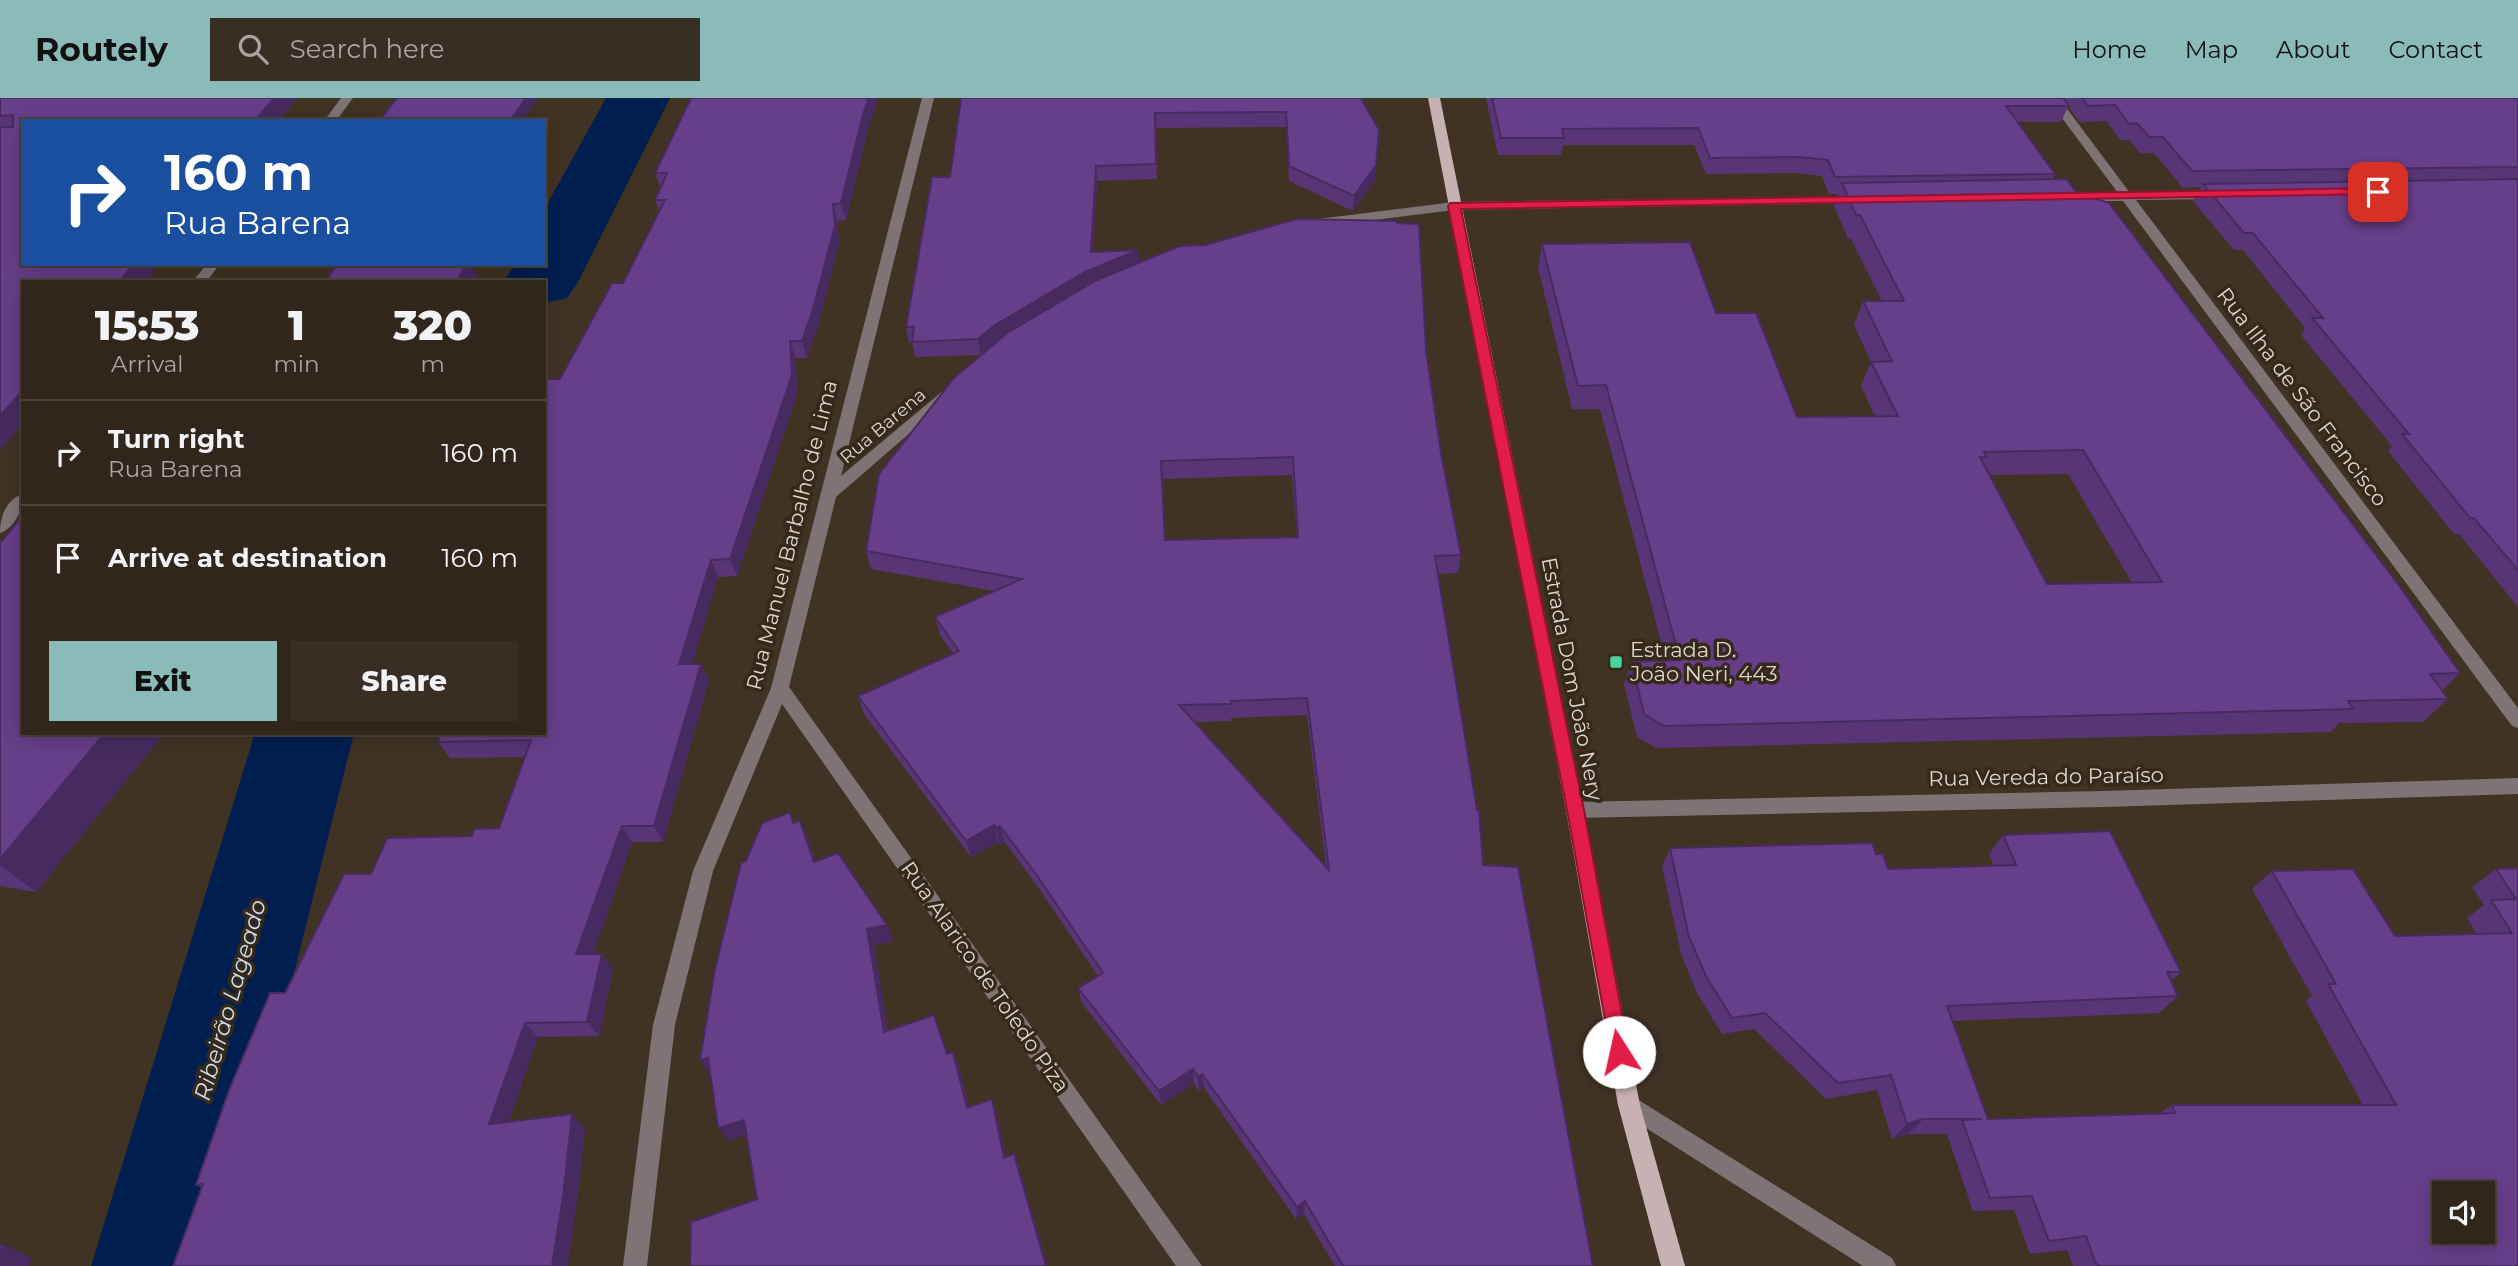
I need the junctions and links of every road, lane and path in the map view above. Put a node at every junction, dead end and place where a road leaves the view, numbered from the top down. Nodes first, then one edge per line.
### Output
1 (347, 98) edge
2 (928, 98) edge
3 (1434, 98) edge
4 (2053, 98) edge
5 (331, 119) edge
6 (2239, 194) edge
7 (2127, 197) junction
8 (2059, 198) edge
9 (1880, 200) edge
10 (1454, 206) junction
11 (1305, 225) edge
12 (212, 266) edge
13 (202, 280) edge
14 (962, 381) edge
15 (826, 497) junction
16 (21, 501) edge
17 (0, 527) edge
18 (780, 688) junction
19 (2518, 721) edge
20 (2518, 786) edge
21 (1575, 810) junction
22 (1629, 1105) junction
23 (635, 1266) edge
24 (1190, 1266) edge
25 (1673, 1266) edge
26 (1884, 1266) edge

1 - 5 street
2 - 15 street, Rua Manuel Barbalho de Lima
3 - 10 main road, Estrada Dom João Nery
4 - 7 street, Rua Ilha de São Francisco
6 - 7 street
7 - 8 street
7 - 19 street, Rua Ilha de São Francisco
9 - 10 street
10 - 11 street
10 - 21 main road, Estrada Dom João Nery
12 - 13 street
14 - 15 street, Rua Barena
15 - 18 street, Rua Manuel Barbalho de Lima
16 - 17 street
18 - 23 street, Rua Manuel Barbalho de Lima
18 - 24 street, Rua Alarico de Toledo Piza
20 - 21 street, Rua Vereda do Paraíso
21 - 22 main road, Estrada Dom João Nery
22 - 25 main road, Estrada Dom João Nery
22 - 26 street

